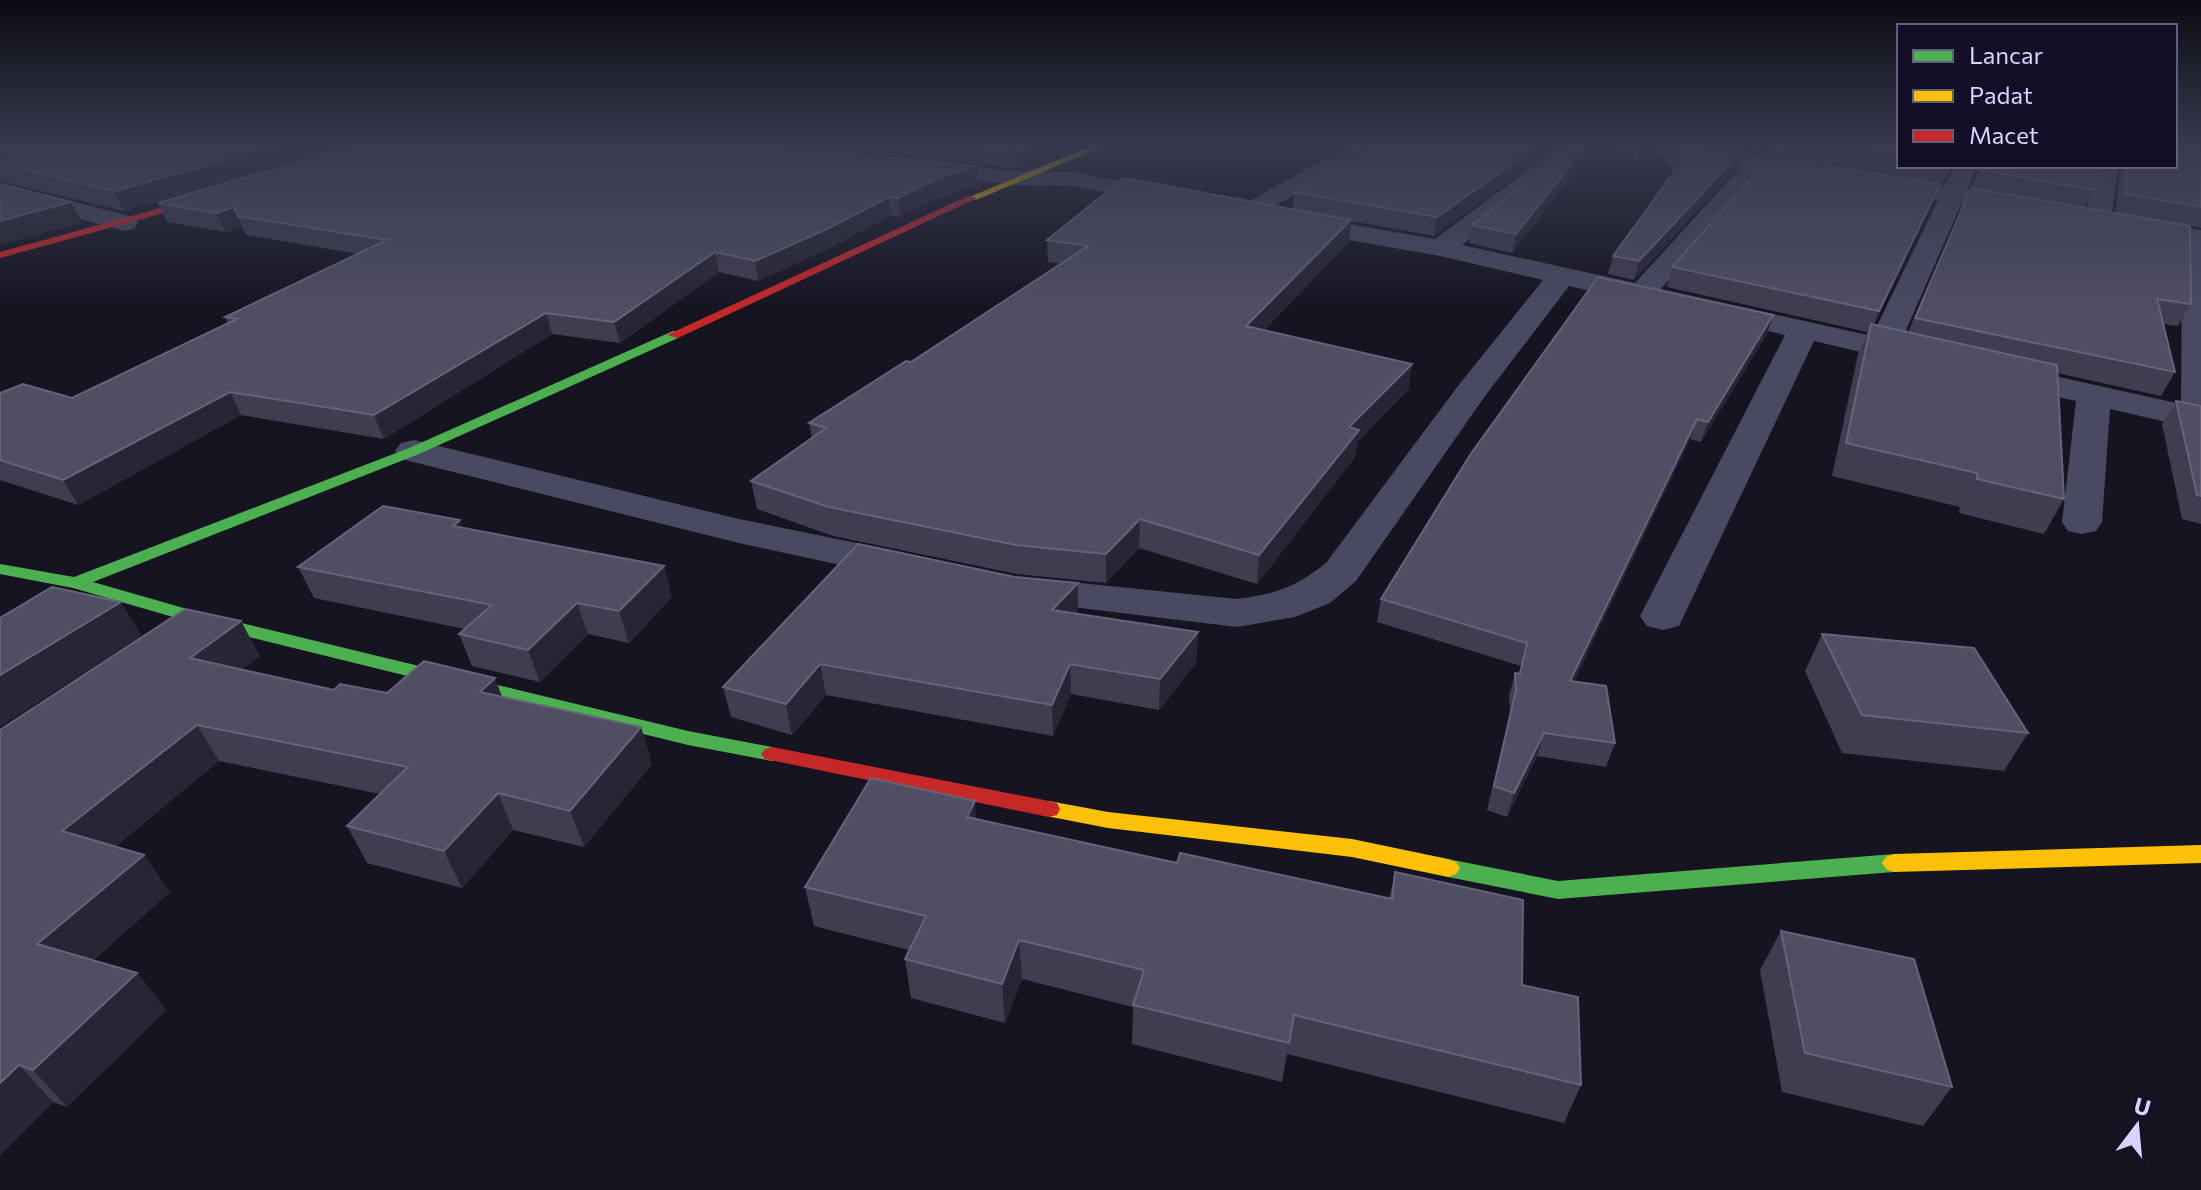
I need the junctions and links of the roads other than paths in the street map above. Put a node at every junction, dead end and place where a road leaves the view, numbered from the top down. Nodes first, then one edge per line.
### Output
1 (36, 200) edge
2 (203, 200) edge
3 (965, 200) edge
4 (1176, 200) edge
5 (1270, 200) edge
6 (1504, 200) edge
7 (1725, 200) edge
8 (1951, 200) edge
9 (1979, 200) edge
10 (2101, 200) edge
11 (1188, 202) edge
12 (1217, 208) edge
13 (1246, 213) junction
14 (2098, 220) junction
15 (125, 223) junction
16 (2198, 237) edge
17 (1440, 248) junction
18 (0, 255) edge
19 (1562, 275) junction
20 (1642, 293) junction
21 (1804, 329) junction
22 (1883, 347) junction
23 (2094, 395) junction
24 (2200, 419) edge
25 (414, 451) junction
26 (2082, 522) dead end
27 (0, 569) edge
28 (940, 573) edge
29 (76, 583) junction
30 (987, 583) edge
31 (1663, 616) dead end
32 (204, 620) junction
33 (153, 654) edge
34 (2201, 854) edge

1 - 15 street
2 - 15 street
3 - 25 street
4 - 11 street
5 - 13 street
6 - 17 street
7 - 20 street
8 - 22 street
9 - 14 street
10 - 14 street
12 - 13 street
13 - 17 street
14 - 16 street
15 - 18 street
16 - 24 street
17 - 19 street
19 - 20 street
19 - 30 street
20 - 21 street
21 - 22 street
21 - 31 street
22 - 23 street
23 - 24 street
23 - 26 street
25 - 28 street
25 - 29 street
27 - 29 street
29 - 32 street
32 - 33 street
32 - 34 street

